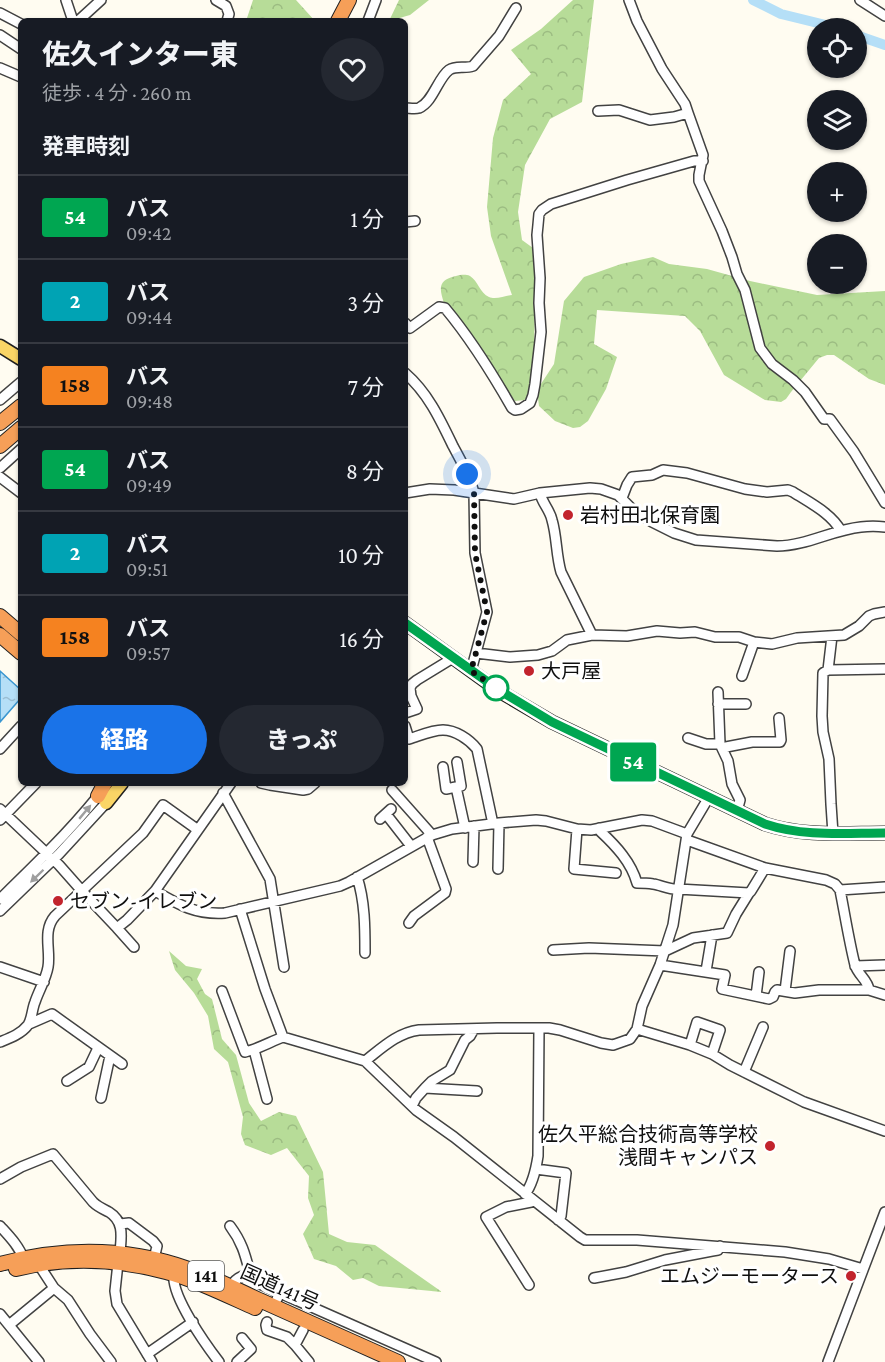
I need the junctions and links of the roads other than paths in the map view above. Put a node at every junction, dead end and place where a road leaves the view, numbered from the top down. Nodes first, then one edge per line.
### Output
1 (66, 0) edge
2 (101, 0) edge
3 (216, 0) edge
4 (350, 0) edge
5 (360, 0) edge
6 (376, 0) edge
7 (629, 0) edge
8 (860, 0) edge
9 (516, 8) dead end
10 (0, 13) edge
11 (885, 16) edge
12 (72, 18) edge
13 (81, 18) edge
14 (228, 18) edge
15 (340, 18) edge
16 (351, 18) edge
17 (369, 18) edge
18 (18, 22) edge
19 (0, 35) edge
20 (18, 47) edge
21 (0, 68) edge
22 (18, 76) edge
23 (408, 108) edge
24 (597, 111) dead end
25 (688, 112) junction
26 (703, 161) junction
27 (408, 326) edge
28 (0, 346) edge
29 (18, 354) edge
30 (408, 376) edge
31 (18, 385) edge
32 (0, 400) edge
33 (18, 408) edge
34 (18, 420) edge
35 (0, 423) edge
36 (18, 431) edge
37 (0, 435) edge
38 (0, 446) edge
39 (18, 452) edge
40 (0, 468) edge
41 (0, 477) edge
42 (18, 491) edge
43 (408, 493) edge
44 (474, 493) junction
45 (540, 494) junction
46 (622, 498) junction
47 (885, 503) edge
48 (885, 527) edge
49 (841, 531) junction
50 (885, 612) edge
51 (2, 623) edge
52 (408, 625) edge
53 (18, 632) edge
54 (592, 635) junction
55 (832, 636) junction
56 (754, 642) junction
57 (18, 648) edge
58 (477, 653) junction
59 (453, 658) junction
60 (885, 669) edge
61 (828, 670) junction
62 (471, 671) junction
63 (741, 671) dead end
64 (408, 689) edge
65 (718, 692) dead end
66 (718, 704) junction
67 (746, 704) dead end
68 (408, 712) edge
69 (779, 718) dead end
70 (18, 729) edge
71 (408, 736) edge
72 (688, 738) dead end
73 (721, 746) junction
74 (0, 749) edge
75 (457, 762) dead end
76 (442, 767) dead end
77 (33, 786) edge
78 (105, 786) edge
79 (118, 786) edge
80 (229, 786) edge
81 (290, 786) edge
82 (312, 786) edge
83 (456, 787) junction
84 (392, 789) dead end
85 (224, 793) junction
86 (709, 797) junction
87 (102, 800) junction
88 (737, 811) junction
89 (2, 814) edge
90 (385, 814) dead end
91 (496, 823) junction
92 (470, 827) junction
93 (599, 828) junction
94 (577, 829) junction
95 (198, 830) junction
96 (885, 833) edge
97 (833, 834) junction
98 (430, 836) junction
99 (687, 837) junction
100 (411, 846) junction
101 (50, 857) junction
102 (473, 862) dead end
103 (765, 868) junction
104 (498, 869) dead end
105 (611, 870) dead end
106 (357, 877) junction
107 (885, 887) edge
108 (678, 889) junction
109 (840, 890) junction
110 (82, 891) junction
111 (155, 891) junction
112 (749, 893) junction
113 (0, 898) edge
114 (274, 901) junction
115 (240, 909) junction
116 (0, 911) edge
117 (409, 923) dead end
118 (117, 928) junction
119 (712, 935) junction
120 (134, 947) dead end
121 (553, 950) dead end
122 (665, 951) junction
123 (790, 951) dead end
124 (365, 953) dead end
125 (885, 964) edge
126 (660, 965) junction
127 (855, 966) junction
128 (0, 967) edge
129 (284, 967) dead end
130 (706, 971) junction
131 (759, 972) dead end
132 (44, 982) junction
133 (869, 990) junction
134 (222, 991) dead end
135 (785, 991) junction
136 (885, 995) edge
137 (756, 996) junction
138 (29, 1024) junction
139 (763, 1027) dead end
140 (539, 1028) junction
141 (474, 1029) junction
142 (637, 1029) junction
143 (283, 1037) junction
144 (0, 1042) edge
145 (690, 1045) junction
146 (98, 1048) junction
147 (254, 1050) junction
148 (711, 1054) junction
149 (110, 1056) junction
150 (365, 1061) junction
151 (122, 1064) dead end
152 (744, 1072) junction
153 (68, 1081) dead end
154 (425, 1088) junction
155 (477, 1091) dead end
156 (100, 1093) dead end
157 (267, 1099) dead end
158 (412, 1106) junction
159 (885, 1131) edge
160 (536, 1170) junction
161 (0, 1179) edge
162 (529, 1197) junction
163 (885, 1212) edge
164 (558, 1220) junction
165 (120, 1224) junction
166 (0, 1226) edge
167 (230, 1226) dead end
168 (720, 1246) junction
169 (23, 1258) junction
170 (119, 1258) junction
171 (154, 1259) junction
172 (0, 1264) edge
173 (39, 1265) junction
174 (863, 1269) junction
175 (0, 1273) edge
176 (250, 1273) junction
177 (174, 1275) junction
178 (594, 1278) dead end
179 (529, 1285) dead end
180 (231, 1287) junction
181 (54, 1288) junction
182 (0, 1314) edge
183 (193, 1322) junction
184 (267, 1322) dead end
185 (9, 1325) junction
186 (303, 1330) junction
187 (242, 1338) dead end
188 (294, 1345) junction
189 (150, 1358) edge
190 (39, 1362) edge
191 (111, 1362) edge
192 (219, 1362) edge
193 (237, 1362) edge
194 (309, 1362) edge
195 (378, 1362) edge
196 (398, 1362) edge
197 (436, 1362) edge
198 (828, 1362) edge

1 - 12 street
2 - 13 street
3 - 14 street
4 - 15 highway
5 - 16 highway
6 - 17 street
7 - 25 street
8 - 11 street
9 - 23 street
10 - 18 street
19 - 20 street
21 - 22 street
24 - 25 street
25 - 26 street
26 - 27 street
26 - 47 street
28 - 29 main road
30 - 44 street
31 - 32 street
33 - 35 highway
34 - 37 highway
36 - 38 highway
39 - 40 street
41 - 42 street
43 - 44 street
44 - 45 street
44 - 58 street
45 - 46 street
45 - 54 street
46 - 49 street
46 - 49 street
48 - 49 street
50 - 55 street
51 - 53 highway
51 - 57 highway
52 - 59 main road
54 - 56 street
54 - 58 street
55 - 56 street
55 - 61 street
56 - 63 street
58 - 62 street
59 - 62 main road
59 - 64 street
60 - 61 street
61 - 97 street
62 - 86 main road
64 - 68 street
65 - 66 street
66 - 67 street
66 - 73 street
69 - 73 street
70 - 74 street
71 - 91 street
72 - 73 street
73 - 88 street
75 - 83 street
76 - 83 street
77 - 89 street
78 - 87 highway
79 - 87 main road
80 - 85 street
81 - 82 street
83 - 92 street
84 - 98 street
85 - 95 street
85 - 114 street
86 - 88 main road
86 - 99 street
87 - 101 street
88 - 97 main road
89 - 101 street
90 - 100 street
91 - 92 street
91 - 94 street
91 - 104 street
92 - 98 street
92 - 102 street
93 - 94 street
93 - 99 street
93 - 108 street
94 - 105 street
95 - 110 street
95 - 111 street
96 - 97 main road
98 - 100 street
98 - 117 street
99 - 103 street
99 - 108 street
100 - 106 street
101 - 110 street
101 - 113 street
101 -> 116 street
103 - 109 street
103 - 112 street
106 - 114 street
106 - 124 street
107 - 109 street
108 - 112 street
108 - 122 street
109 - 127 street
110 - 118 street
110 - 132 street
111 - 115 street
111 - 118 street
112 - 119 street
114 - 115 street
114 - 129 street
115 - 143 street
118 - 120 street
119 - 122 street
119 - 130 street
121 - 122 street
122 - 126 street
123 - 135 street
125 - 127 street
126 - 130 street
126 - 142 street
127 - 133 street
128 - 132 street
130 - 137 street
131 - 137 street
132 - 138 street
133 - 135 street
133 - 136 street
134 - 147 street
135 - 137 street
138 - 144 street
138 - 146 street
139 - 152 street
140 - 141 street
140 - 142 street
140 - 160 street
141 - 150 street
141 - 154 street
142 - 145 street
143 - 147 street
143 - 150 street
145 - 148 street
145 - 148 street
146 - 149 street
146 - 153 street
147 - 157 street
148 - 152 street
149 - 151 street
149 - 156 street
150 - 158 street
152 - 159 street
154 - 155 street
154 - 158 street
158 - 162 street
160 - 162 street
160 - 164 street
161 - 165 street
162 - 164 street
162 - 179 street
163 - 174 street
164 - 168 street
165 - 170 street
165 - 171 street
166 - 169 street
167 - 176 street
168 - 174 street
168 - 178 street
169 - 170 highway, 国道141号 / 141
169 - 172 highway, 国道141号 / 141
170 - 171 highway, 国道141号 / 141
170 - 173 highway, 国道141号 / 141
170 - 177 highway, 国道141号 / 141
170 - 189 street
171 - 180 highway, 国道141号 / 141
173 - 175 highway, 国道141号 / 141
173 - 181 street
174 - 198 street
176 - 180 street
176 - 197 street
177 - 183 street
177 - 186 highway, 国道141号 / 141
180 - 196 highway, 国道141号 / 141
181 - 185 street
181 - 191 street
182 - 185 street
183 - 189 street
183 - 192 street
184 - 188 street
185 - 190 street
186 - 188 street
186 - 195 highway, 国道141号 / 141
187 - 193 street
188 - 194 street

